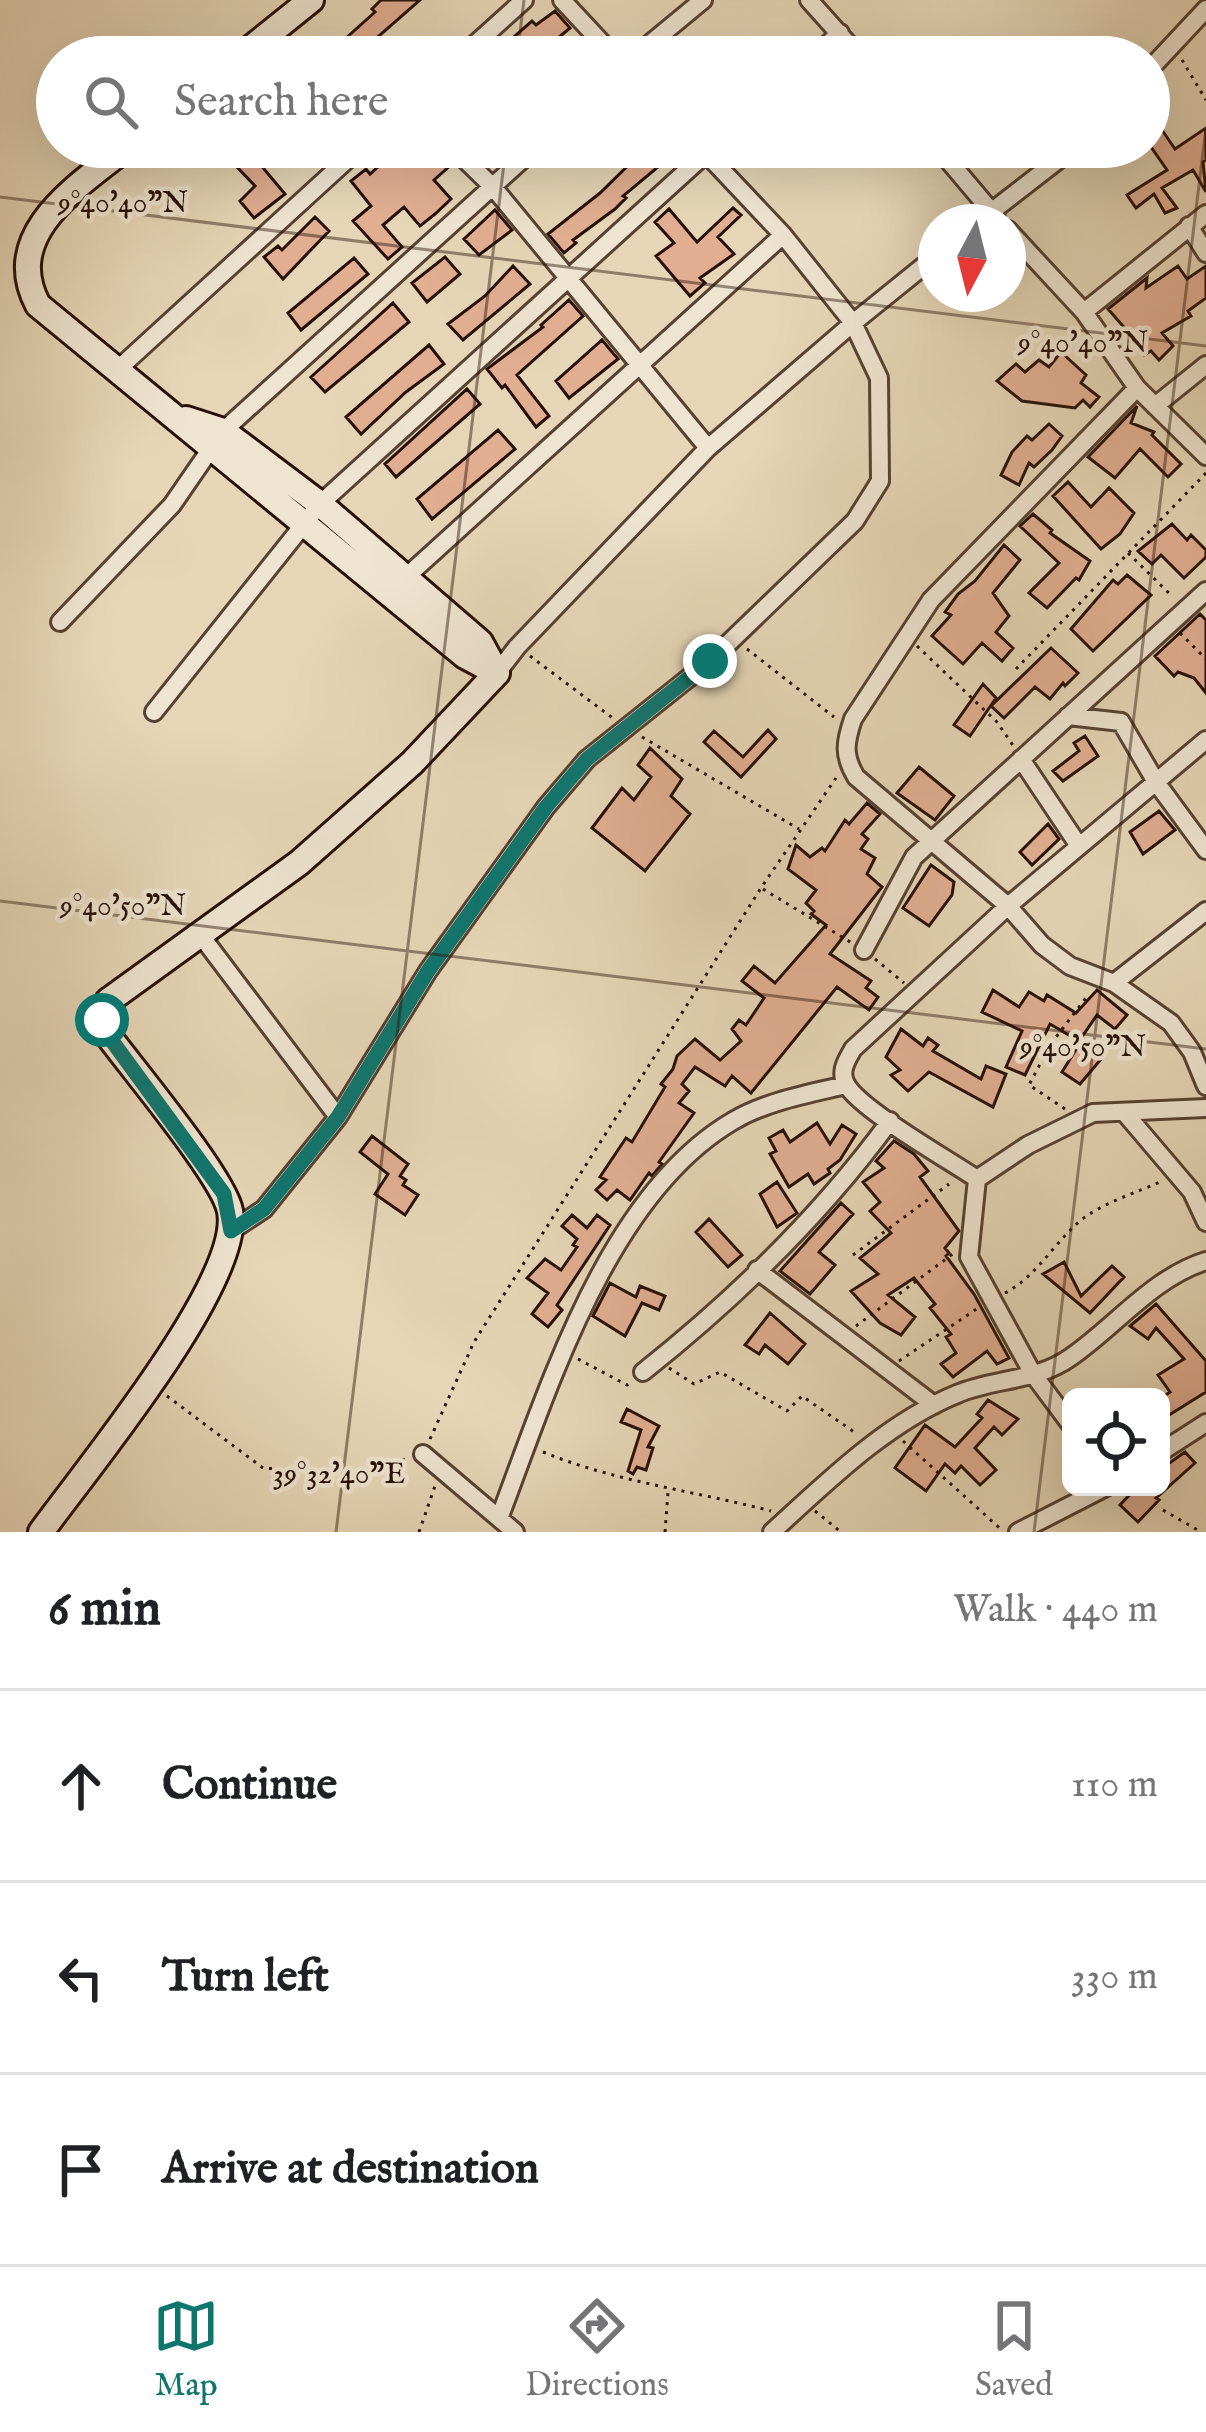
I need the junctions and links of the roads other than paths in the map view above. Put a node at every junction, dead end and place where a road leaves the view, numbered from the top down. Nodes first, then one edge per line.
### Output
1 (311, 0) edge
2 (524, 0) edge
3 (562, 0) edge
4 (703, 0) edge
5 (809, 0) edge
6 (1206, 10) edge
7 (840, 33) junction
8 (266, 36) edge
9 (484, 36) edge
10 (596, 36) edge
11 (659, 36) edge
12 (837, 36) edge
13 (842, 36) edge
14 (1170, 47) edge
15 (101, 168) edge
16 (339, 168) edge
17 (474, 168) edge
18 (513, 168) edge
19 (686, 168) edge
20 (723, 168) edge
21 (953, 168) edge
22 (1050, 168) edge
23 (493, 187) junction
24 (980, 204) edge
25 (1007, 204) edge
26 (1206, 214) edge
27 (1189, 226) junction
28 (783, 235) junction
29 (1026, 249) edge
30 (1206, 253) edge
31 (918, 271) edge
32 (569, 282) junction
33 (1084, 312) junction
34 (853, 323) junction
35 (1206, 365) edge
36 (641, 366) junction
37 (117, 370) junction
38 (1137, 388) junction
39 (1155, 406) junction
40 (217, 439) junction
41 (708, 448) junction
42 (1206, 456) edge
43 (313, 513) junction
44 (406, 577) junction
45 (1206, 591) edge
46 (60, 622) dead end
47 (497, 673) junction
48 (154, 712) dead end
49 (1068, 716) junction
50 (1206, 740) edge
51 (1021, 759) junction
52 (1156, 782) junction
53 (929, 843) junction
54 (1079, 846) junction
55 (1206, 850) edge
56 (1008, 906) junction
57 (1206, 911) edge
58 (200, 933) junction
59 (864, 950) road end
60 (1108, 980) junction
61 (846, 1085) junction
62 (1206, 1086) edge
63 (1206, 1108) edge
64 (1124, 1112) junction
65 (338, 1117) junction
66 (890, 1121) junction
67 (970, 1174) junction
68 (1206, 1222) edge
69 (231, 1231) junction
70 (1206, 1261) edge
71 (757, 1270) junction
72 (651, 1366) road end
73 (1033, 1374) junction
74 (934, 1406) junction
75 (1062, 1412) edge
76 (1206, 1423) edge
77 (1170, 1446) edge
78 (423, 1454) road end
79 (1088, 1496) edge
80 (500, 1516) junction
81 (41, 1532) edge
82 (515, 1532) edge
83 (772, 1532) edge
84 (1018, 1532) edge

1 - 8 main road
2 - 9 street
3 - 10 street
4 - 11 street
5 - 7 street
6 - 14 street
7 - 12 street
7 - 13 street
15 - 37 main road
16 - 37 street
17 - 23 street
18 - 23 street
19 - 32 street
20 - 28 street
21 - 24 street
22 - 25 street
23 - 32 street
23 - 40 street
26 - 27 street
27 - 30 street
27 - 33 street
28 - 34 street
28 - 36 street
29 - 33 street
31 - 34 street
32 - 36 street
32 - 43 street
33 - 38 street
34 - 41 street
34 - 65 street
35 - 39 street
36 - 41 street
36 - 44 street
37 - 40 main road
38 - 39 street
38 - 53 street
39 - 42 street
40 - 43 main road
40 - 46 street
41 - 47 street
43 - 44 main road
43 - 47 main road
43 - 48 street
44 - 47 main road
45 - 49 street
47 - 58 main road
49 - 51 street
49 - 52 street
50 - 52 street
51 - 53 street
51 - 54 street
52 - 54 street
52 - 55 street
53 - 56 street
53 - 59 street
54 - 56 street
56 - 60 street
56 - 61 street
57 - 60 street
58 - 65 street
58 - 69 main road
60 - 62 street
61 - 66 street
61 - 80 street
63 - 64 street
64 - 67 street
64 - 68 street
65 - 69 street
66 - 67 street
66 - 71 street
67 - 73 street
69 - 81 main road
70 - 73 street
71 - 72 street
71 - 74 street
73 - 74 street
73 - 75 street
74 - 83 street
76 - 77 street
78 - 80 street
79 - 84 street
80 - 82 street

